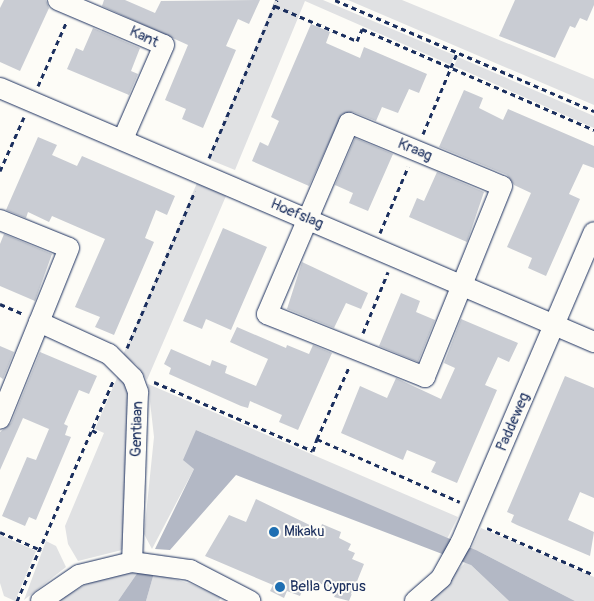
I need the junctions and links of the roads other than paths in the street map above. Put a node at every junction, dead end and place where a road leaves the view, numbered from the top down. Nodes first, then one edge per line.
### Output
1 (66, 3) edge
2 (0, 88) edge
3 (123, 139) junction
4 (307, 218) junction
5 (0, 220) edge
6 (594, 232) edge
7 (462, 285) junction
8 (39, 322) junction
9 (555, 325) junction
10 (594, 342) edge
11 (0, 419) edge
12 (139, 562) junction
13 (41, 601) edge
14 (250, 601) edge
15 (416, 601) edge

1 - 3 street, Kant
2 - 3 street, Hoefslag
3 - 4 street, Hoefslag
4 - 7 street, Hoefslag
4 - 7 street, Kraag
4 - 7 street, Kraag
5 - 8 street
6 - 9 street, Paddeweg
7 - 9 street, Hoefslag
8 - 11 street
8 - 12 street, Gentiaan
9 - 10 street, Hoefslag
9 - 15 street, Paddeweg
12 - 13 street
12 - 14 street

